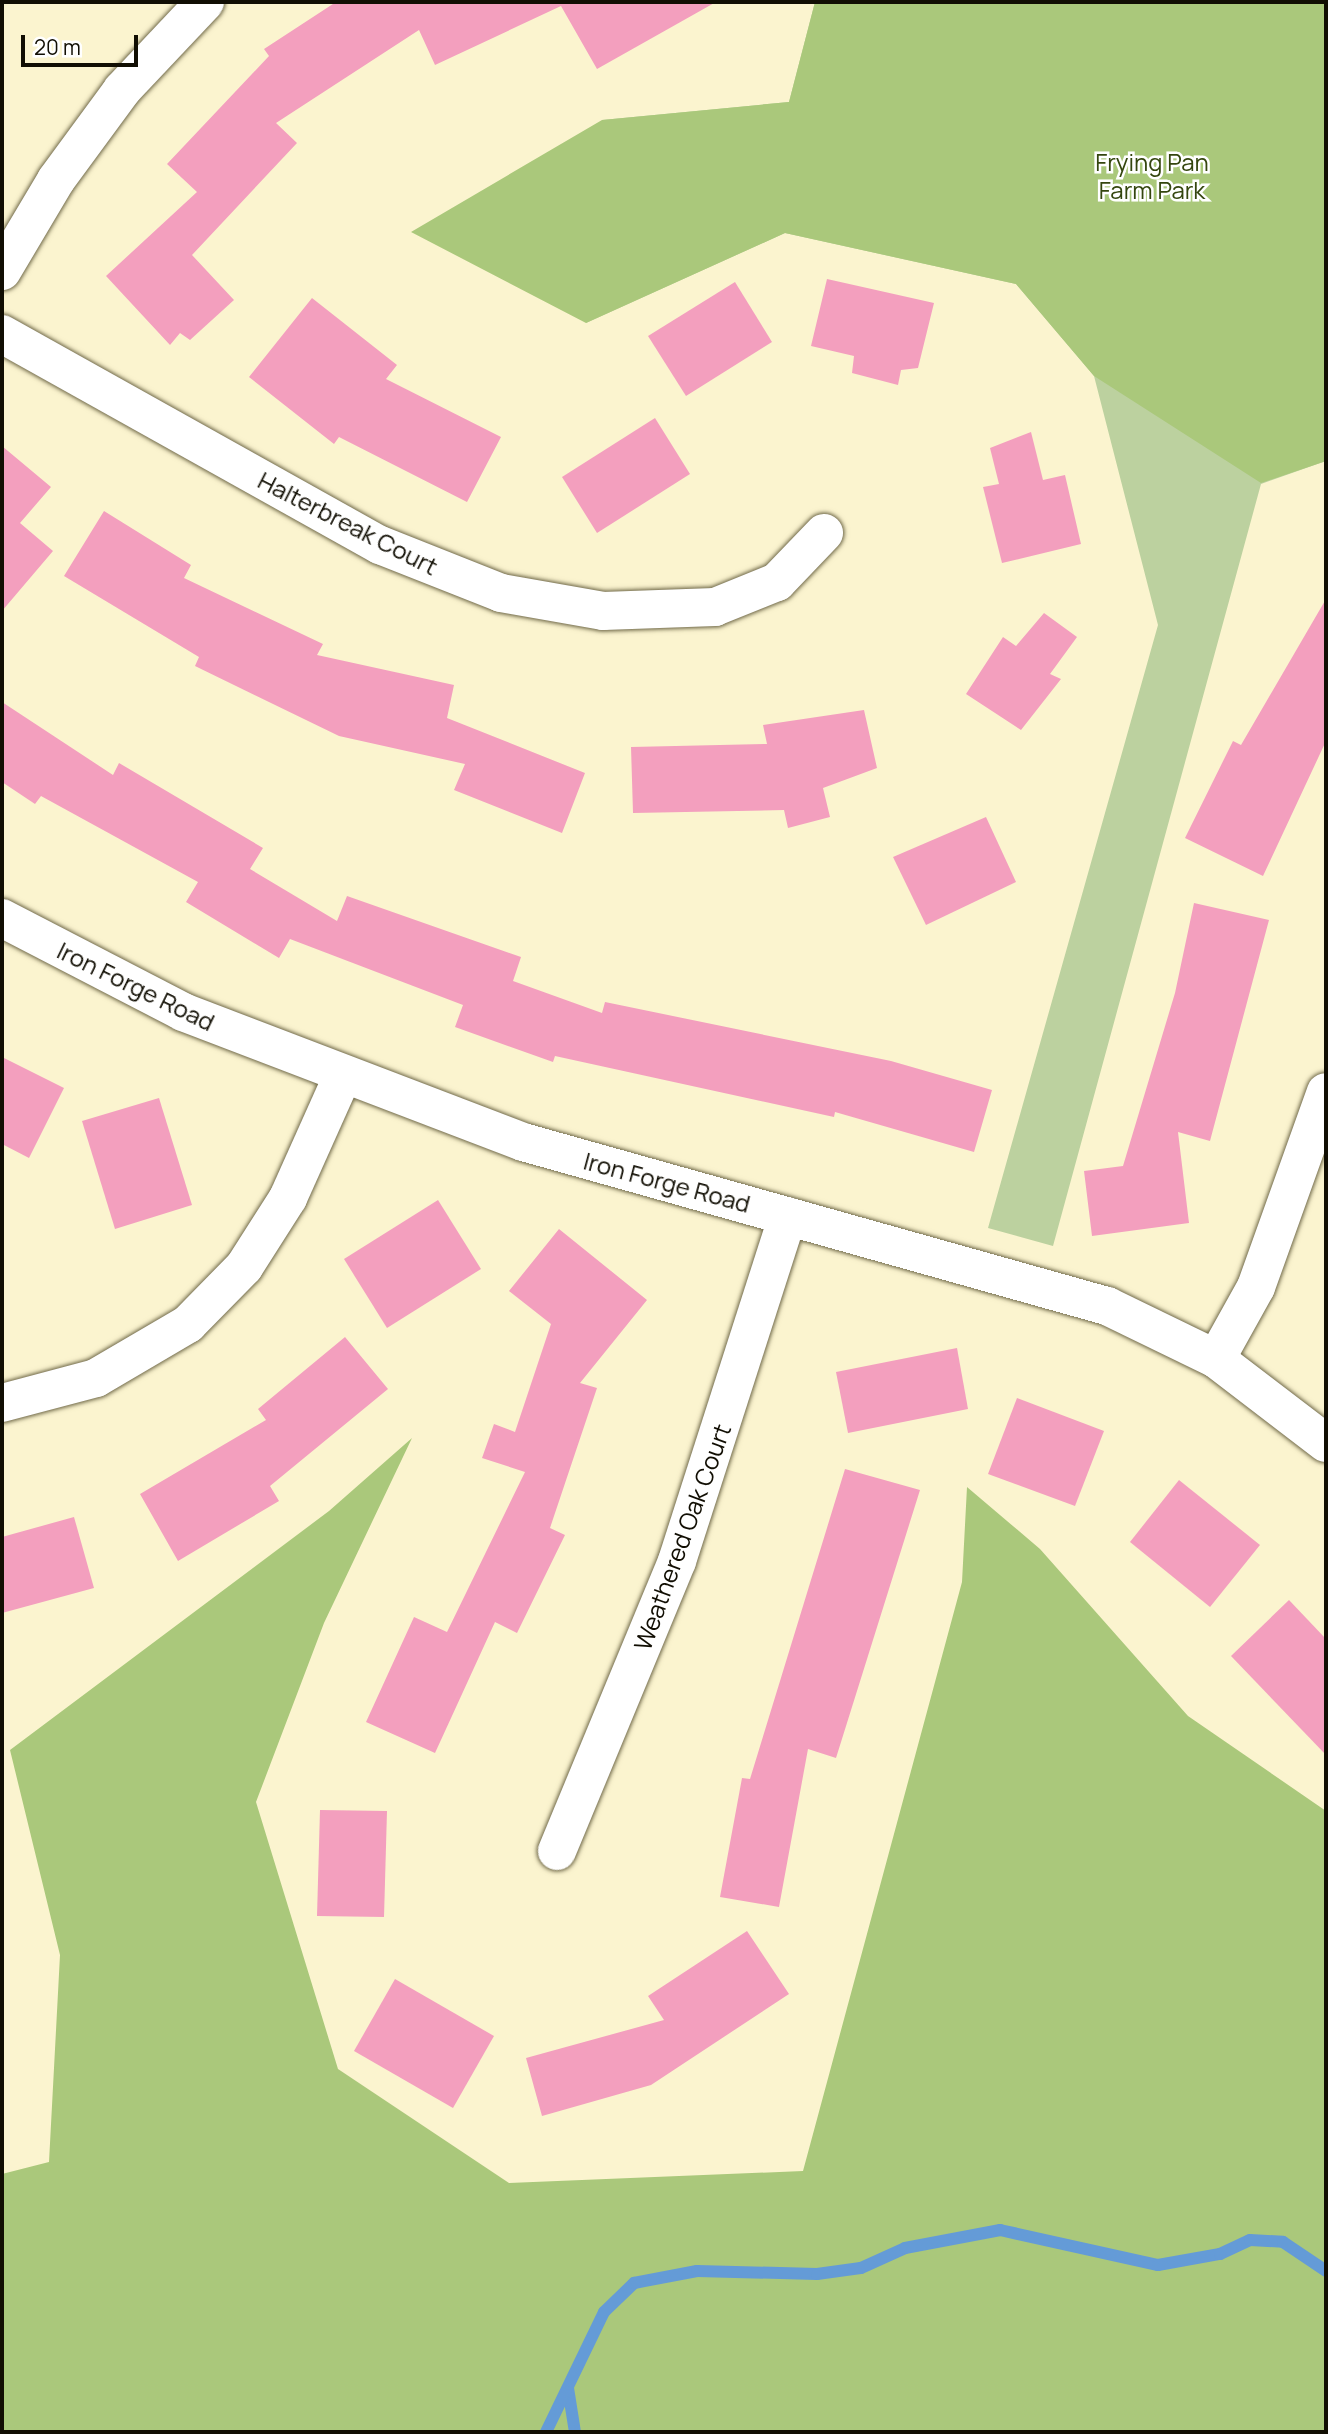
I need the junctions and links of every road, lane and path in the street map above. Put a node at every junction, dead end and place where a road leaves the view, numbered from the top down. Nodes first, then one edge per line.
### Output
1 (205, 2) edge
2 (2, 271) edge
3 (2, 334) edge
4 (824, 533) dead end
5 (2, 918) edge
6 (342, 1077) junction
7 (1326, 1092) edge
8 (788, 1216) junction
9 (1216, 1359) junction
10 (2, 1402) edge
11 (1326, 1443) edge
12 (556, 1851) dead end

1 - 2 street
3 - 4 street, Halterbreak Court
5 - 6 street, Iron Forge Road
6 - 8 street, Iron Forge Road
6 - 10 street
7 - 9 street
8 - 9 street, Iron Forge Road
8 - 12 street, Weathered Oak Court
9 - 11 street, Iron Forge Road

